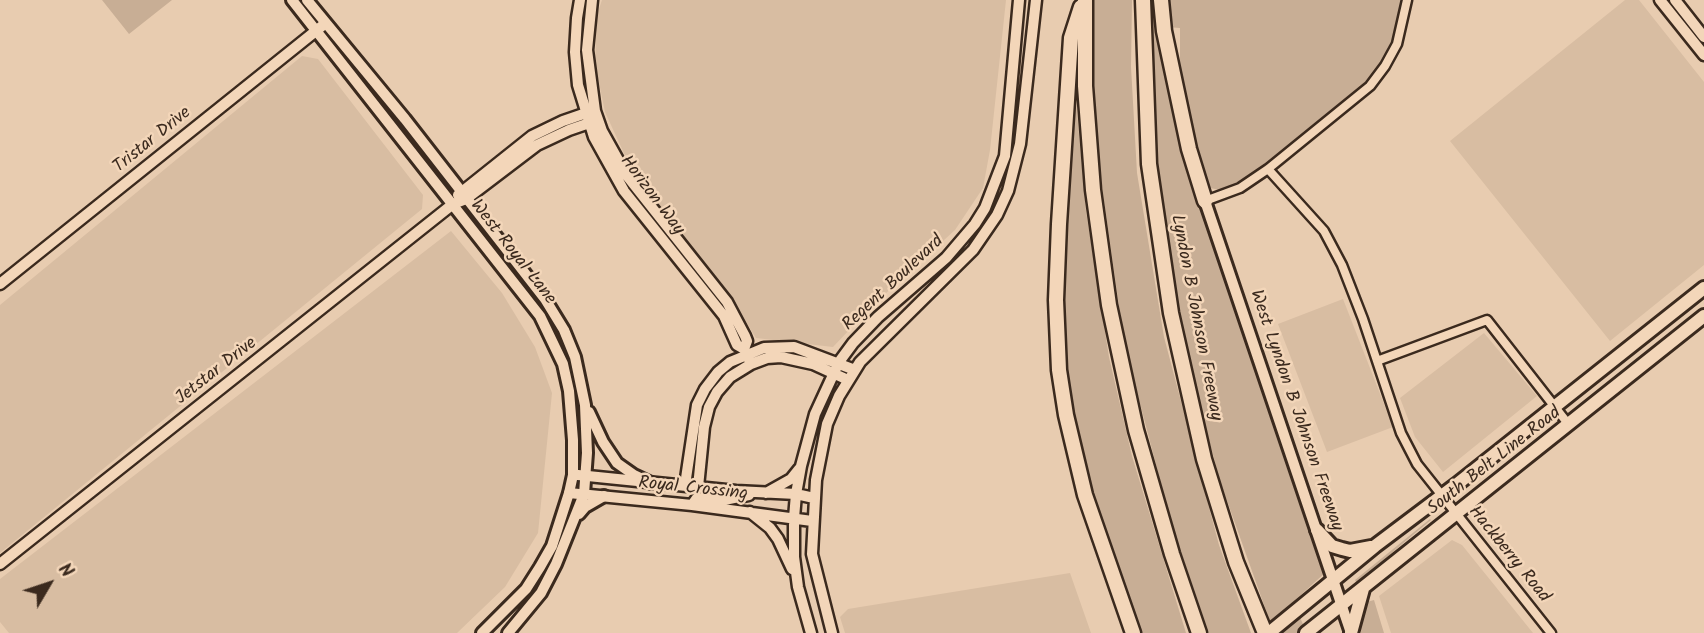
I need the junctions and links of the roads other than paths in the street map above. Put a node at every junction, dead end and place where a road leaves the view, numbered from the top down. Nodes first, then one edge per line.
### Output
1 (292, 0) edge
2 (307, 0) edge
3 (580, 0) edge
4 (592, 0) edge
5 (1019, 0) edge
6 (1036, 0) edge
7 (1084, 0) edge
8 (1143, 0) edge
9 (1161, 0) edge
10 (1407, 0) edge
11 (1660, 0) edge
12 (1675, 0) edge
13 (326, 23) junction
14 (1694, 24) junction
15 (316, 31) junction
16 (1685, 31) junction
17 (1704, 37) edge
18 (1704, 55) edge
19 (592, 117) junction
20 (612, 162) junction
21 (1268, 169) junction
22 (463, 195) junction
23 (1205, 201) junction
24 (453, 204) junction
25 (663, 221) junction
26 (654, 228) junction
27 (0, 284) edge
28 (1704, 288) edge
29 (1704, 316) edge
30 (745, 351) junction
31 (1377, 361) junction
32 (839, 362) junction
33 (751, 364) junction
34 (855, 370) junction
35 (834, 373) junction
36 (848, 380) junction
37 (585, 405) junction
38 (1555, 407) junction
39 (694, 421) junction
40 (1569, 425) junction
41 (704, 427) junction
42 (801, 466) junction
43 (573, 475) junction
44 (587, 475) junction
45 (651, 483) junction
46 (685, 485) junction
47 (698, 487) junction
48 (569, 493) junction
49 (763, 493) junction
50 (584, 494) junction
51 (796, 494) junction
52 (604, 496) junction
53 (1441, 496) junction
54 (814, 498) junction
55 (692, 505) junction
56 (749, 512) junction
57 (1456, 515) junction
58 (794, 518) junction
59 (575, 519) junction
60 (812, 521) junction
61 (1317, 530) junction
62 (1375, 546) junction
63 (0, 564) edge
64 (1334, 580) junction
65 (798, 587) junction
66 (1363, 588) junction
67 (1341, 605) junction
68 (1197, 631) edge
69 (482, 633) edge
70 (508, 633) edge
71 (811, 633) edge
72 (832, 633) edge
73 (1133, 633) edge
74 (1267, 633) edge
75 (1306, 633) edge
76 (1351, 633) edge
77 (1551, 633) edge

1 - 15 main road, West Royal Lane
2 - 13 main road, West Royal Lane
3 - 19 street, Horizon Way
4 - 19 street, Horizon Way
5 - 32 street, Regent Boulevard
6 - 34 street, Regent Boulevard
7 - 68 highway
7 - 73 highway
8 - 74 highway, Lyndon B Johnson Freeway
9 - 23 highway
10 - 21 street
11 - 16 street
12 - 14 street
13 - 15 street, Tristar Drive
13 - 22 main road, West Royal Lane
14 - 16 street
14 - 17 street
15 - 24 main road, West Royal Lane
15 - 27 street, Tristar Drive
16 - 18 street
19 - 20 street, Horizon Way
19 - 22 street, Jetstar Drive
20 - 25 street, Horizon Way
20 - 26 street, Horizon Way
21 - 23 street
21 - 31 street, Hackberry Road
22 - 24 street, Jetstar Drive
22 - 37 main road, West Royal Lane
23 - 61 main road, West Lyndon B Johnson Freeway
24 - 43 main road, West Royal Lane
24 - 63 street, Jetstar Drive
25 - 26 street
25 - 30 street, Horizon Way
26 - 30 street, Horizon Way
28 - 38 main road, South Belt Line Road
29 - 40 main road, South Belt Line Road
30 - 32 street
30 - 33 street, Horizon Way
30 - 39 street
31 - 38 street
31 - 53 street, Hackberry Road
32 - 34 street
32 - 35 street, Regent Boulevard
33 - 35 street
33 - 41 street
34 - 36 street, Regent Boulevard
35 - 36 street
35 - 42 street, Regent Boulevard
36 - 54 street, Regent Boulevard
37 - 44 main road, West Royal Lane
37 - 45 main road
38 - 40 street
38 - 53 main road, South Belt Line Road
39 - 41 street
39 - 46 street
40 - 57 main road, South Belt Line Road
41 - 47 street
42 - 49 street
42 - 51 street, Regent Boulevard
43 - 44 street, Royal Crossing
43 - 48 main road, West Royal Lane
44 - 45 street, Royal Crossing
44 - 50 main road, West Royal Lane
45 - 46 street, Royal Crossing
46 - 47 street, Royal Crossing
47 - 49 street, Royal Crossing
48 - 50 street, Royal Crossing
48 - 69 main road, West Royal Lane
49 - 51 street, Royal Crossing
49 - 55 street
50 - 52 street, Royal Crossing
50 - 59 main road, West Royal Lane
51 - 54 street, Royal Crossing
51 - 58 street, Regent Boulevard
52 - 55 street, Royal Crossing
52 - 59 main road
53 - 57 street, Hackberry Road
53 - 62 main road, South Belt Line Road
54 - 60 street, Regent Boulevard
55 - 56 street, Royal Crossing
56 - 58 street, Royal Crossing
56 - 65 street
57 - 66 main road, South Belt Line Road
57 - 77 street, Hackberry Road
58 - 60 street, Royal Crossing
58 - 65 street, Regent Boulevard
59 - 70 main road, West Royal Lane
60 - 72 street, Regent Boulevard
61 - 62 main road
61 - 64 main road, West Lyndon B Johnson Freeway
62 - 64 main road, South Belt Line Road
64 - 67 main road, West Lyndon B Johnson Freeway
64 - 74 main road, South Belt Line Road
65 - 71 street, Regent Boulevard
66 - 67 main road, South Belt Line Road
66 - 76 main road
67 - 75 main road, South Belt Line Road
67 - 76 main road, West Lyndon B Johnson Freeway

